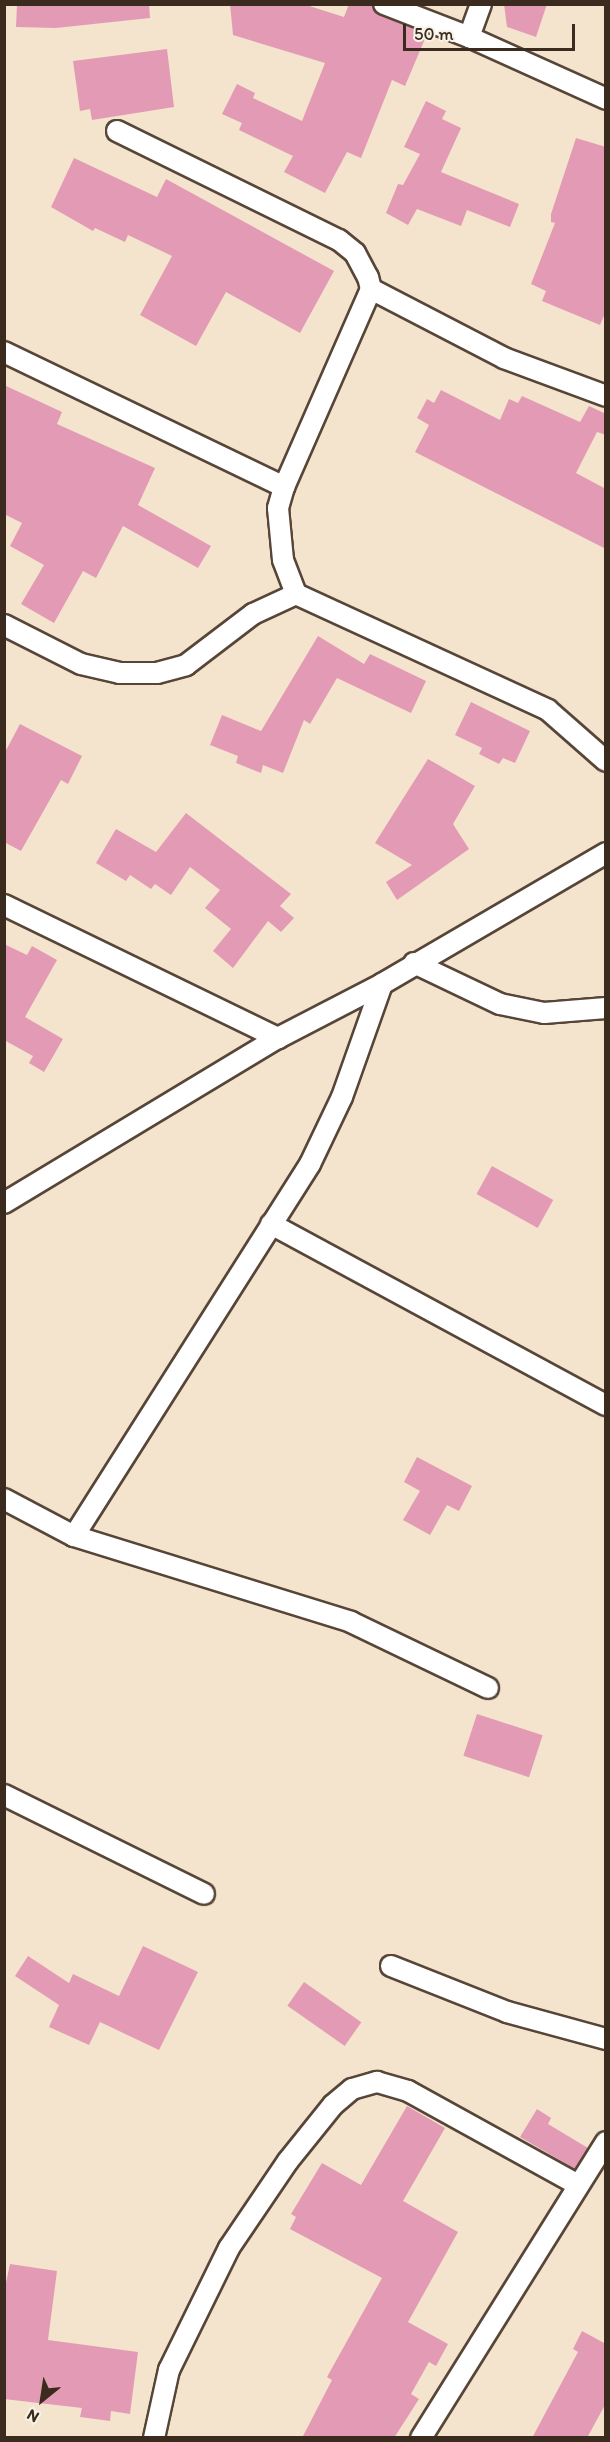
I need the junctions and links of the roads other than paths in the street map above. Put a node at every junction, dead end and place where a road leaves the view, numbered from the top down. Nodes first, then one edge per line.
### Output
1 (384, 4) edge
2 (481, 4) edge
3 (469, 37) junction
4 (606, 99) edge
5 (117, 131) dead end
6 (371, 290) junction
7 (4, 352) edge
8 (606, 396) edge
9 (284, 487) junction
10 (296, 594) junction
11 (4, 625) edge
12 (606, 761) edge
13 (606, 853) edge
14 (4, 905) edge
15 (414, 963) junction
16 (382, 984) junction
17 (606, 1008) edge
18 (278, 1038) junction
19 (4, 1203) edge
20 (271, 1224) junction
21 (606, 1405) edge
22 (4, 1499) edge
23 (74, 1536) junction
24 (488, 1688) dead end
25 (4, 1795) edge
26 (204, 1894) dead end
27 (391, 1966) dead end
28 (606, 2039) edge
29 (606, 2142) edge
30 (578, 2185) junction
31 (154, 2438) edge
32 (421, 2438) edge

1 - 3 street
2 - 3 street
3 - 4 street
5 - 6 street
6 - 8 street
6 - 9 street
7 - 9 street
9 - 10 street
10 - 11 street
10 - 12 street
13 - 15 street
14 - 18 street
15 - 16 street
15 - 17 street
16 - 18 street
16 - 20 street
18 - 19 street
20 - 21 street
20 - 23 street
22 - 23 street
23 - 24 street
25 - 26 street
27 - 28 street
29 - 30 street
30 - 31 street
30 - 32 street

